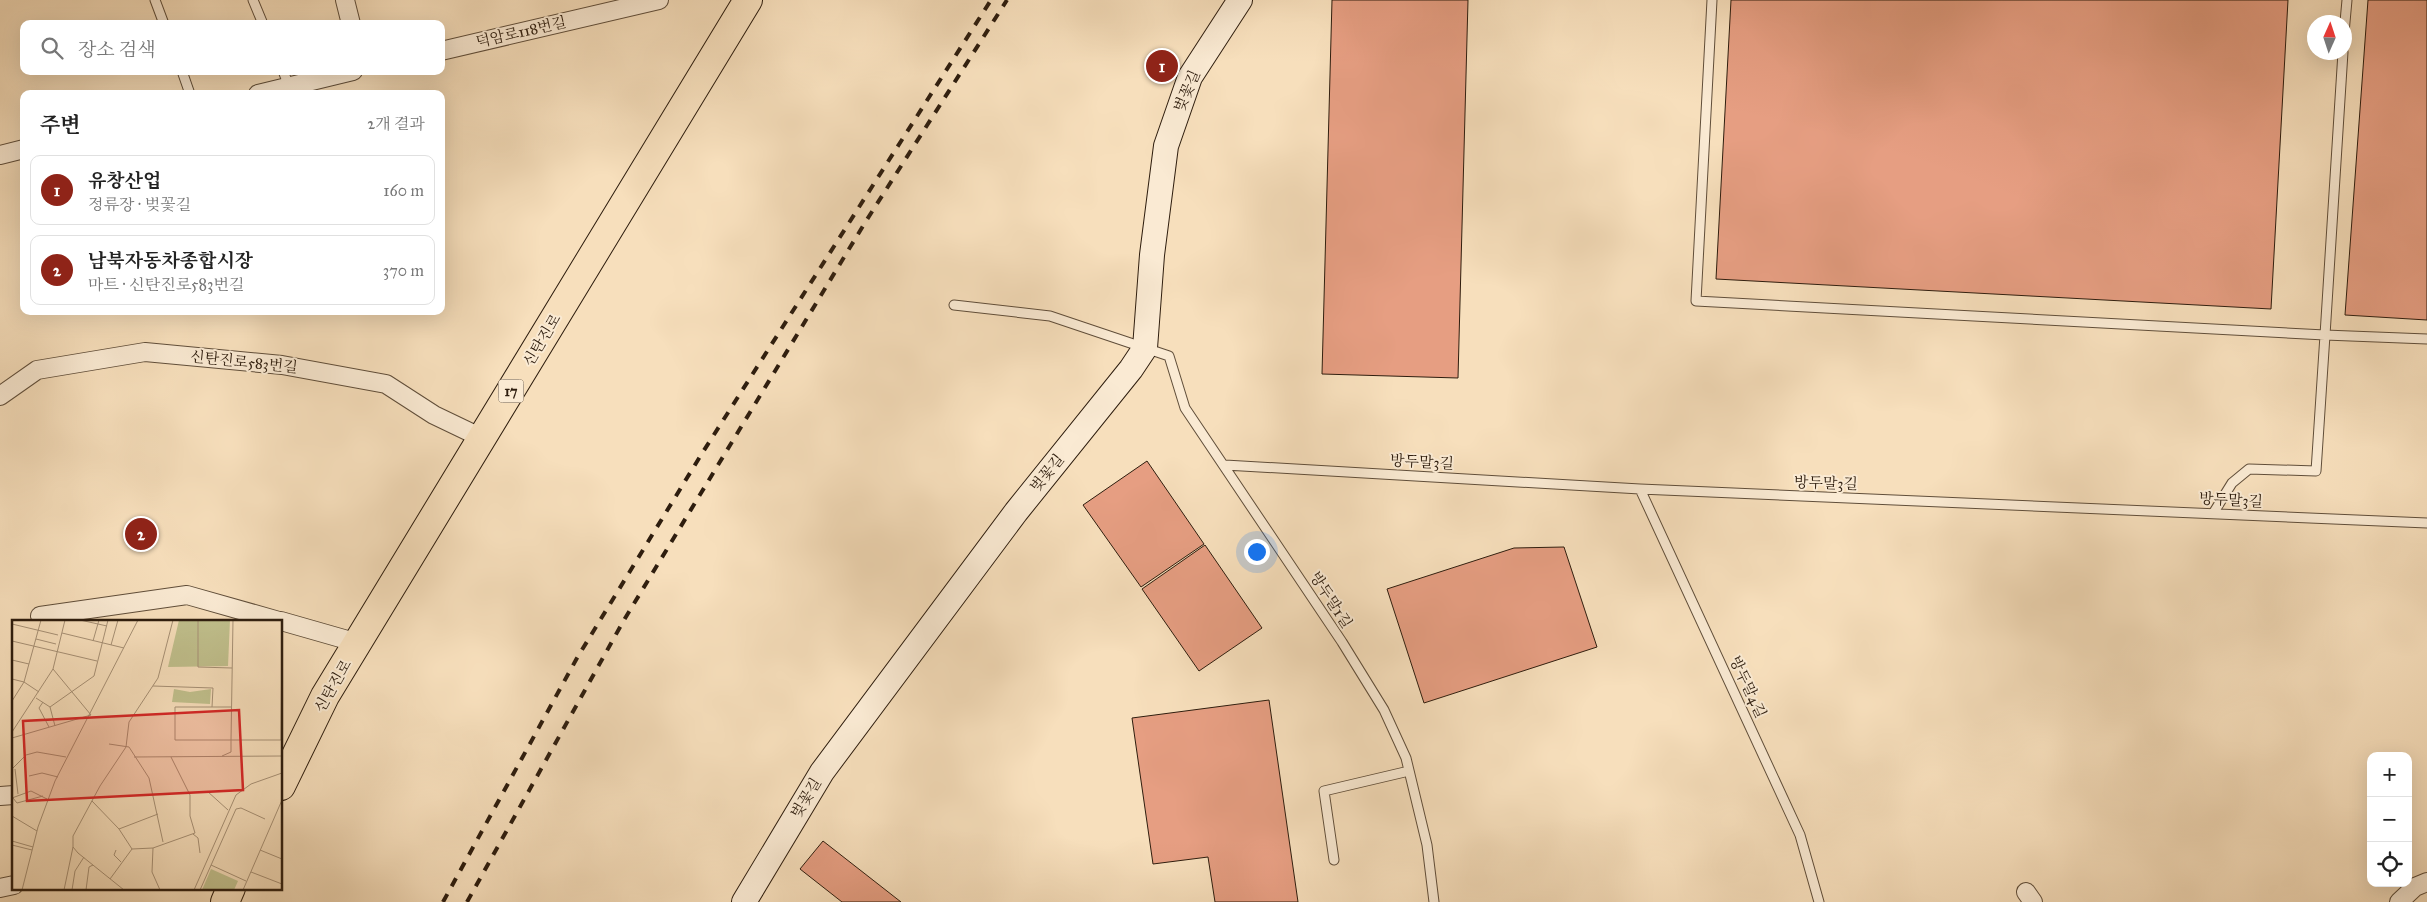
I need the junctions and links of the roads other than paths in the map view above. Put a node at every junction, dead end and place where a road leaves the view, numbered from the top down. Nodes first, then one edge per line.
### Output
1 (155, 0) edge
2 (253, 0) edge
3 (345, 0) edge
4 (660, 0) edge
5 (748, 0) edge
6 (1240, 0) edge
7 (1712, 0) edge
8 (2347, 0) edge
9 (2346, 15) edge
10 (162, 20) edge
11 (261, 20) edge
12 (350, 20) edge
13 (445, 50) edge
14 (2342, 60) edge
15 (183, 75) edge
16 (320, 75) edge
17 (286, 79) edge
18 (189, 90) edge
19 (265, 90) edge
20 (20, 150) edge
21 (0, 155) edge
22 (954, 305) dead end
23 (2325, 335) junction
24 (2427, 339) edge
25 (1144, 348) junction
26 (0, 396) edge
27 (482, 438) junction
28 (1225, 465) junction
29 (1640, 489) junction
30 (2214, 512) junction
31 (2427, 523) edge
32 (40, 616) dead end
33 (276, 620) edge
34 (282, 622) edge
35 (358, 643) junction
36 (1409, 771) junction
37 (282, 784) edge
38 (1334, 860) dead end
39 (2427, 882) edge
40 (744, 902) edge
41 (1434, 902) edge
42 (1819, 902) edge
43 (2399, 902) edge

1 - 10 lane
2 - 11 lane
3 - 12 street
4 - 13 street, 덕암로118번길
5 - 27 main road, 신탄진로 / 17
6 - 25 street, 벚꽃길
7 - 23 lane
8 - 9 lane
14 - 23 lane
15 - 18 lane
16 - 17 street
17 - 19 street
20 - 21 street
22 - 25 lane
23 - 24 lane
23 - 30 lane
25 - 28 lane, 방두말1길
25 - 40 street, 벚꽃길
26 - 27 street, 신탄진로583번길
27 - 35 main road, 신탄진로 / 17
28 - 29 lane, 방두말3길
28 - 36 lane, 방두말1길
29 - 30 lane, 방두말3길
29 - 42 lane, 방두말4길
30 - 31 lane, 방두말3길
32 - 33 street
34 - 35 street
35 - 37 main road, 신탄진로 / 17
36 - 38 lane
36 - 41 lane, 방두말1길
39 - 43 street

